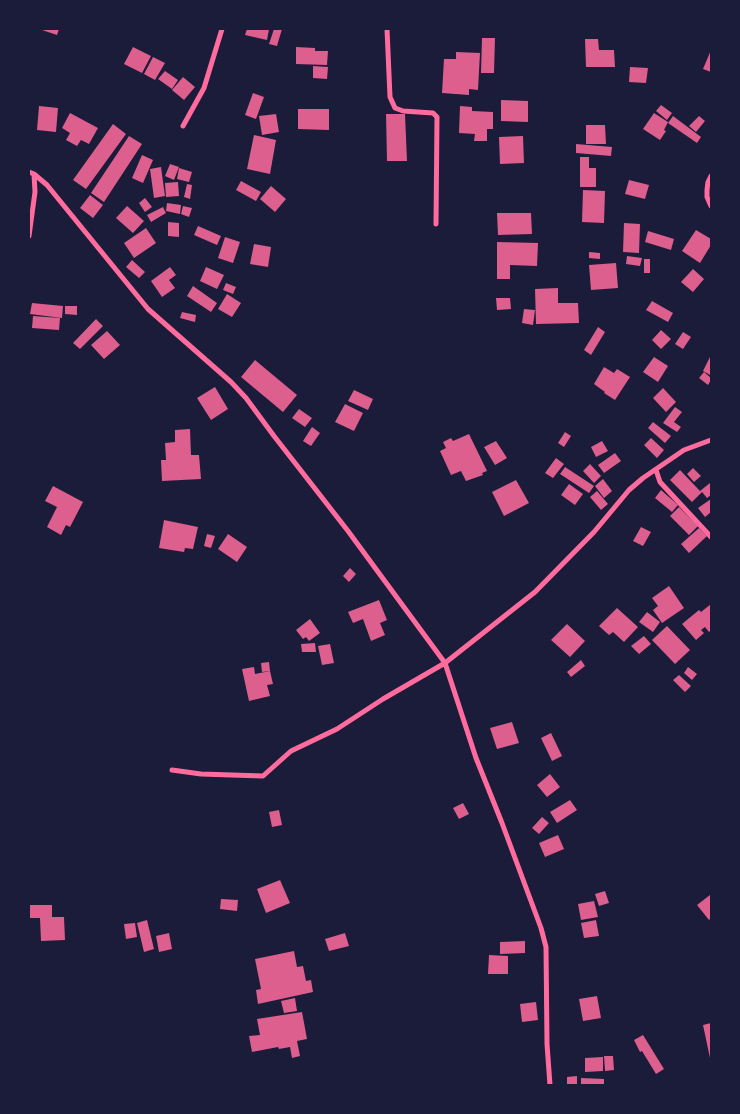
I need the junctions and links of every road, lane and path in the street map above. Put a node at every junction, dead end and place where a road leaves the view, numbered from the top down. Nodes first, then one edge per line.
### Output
1 (222, 29) edge
2 (388, 29) edge
3 (183, 126) dead end
4 (32, 173) edge
5 (711, 176) edge
6 (711, 206) edge
7 (436, 224) dead end
8 (29, 236) edge
9 (711, 440) edge
10 (656, 470) junction
11 (711, 537) edge
12 (445, 664) junction
13 (172, 770) dead end
14 (550, 1085) edge

1 - 3 street
2 - 7 street
4 - 8 street
4 - 12 street
5 - 6 street
9 - 10 street
10 - 11 street
10 - 12 street
12 - 13 street
12 - 14 street

